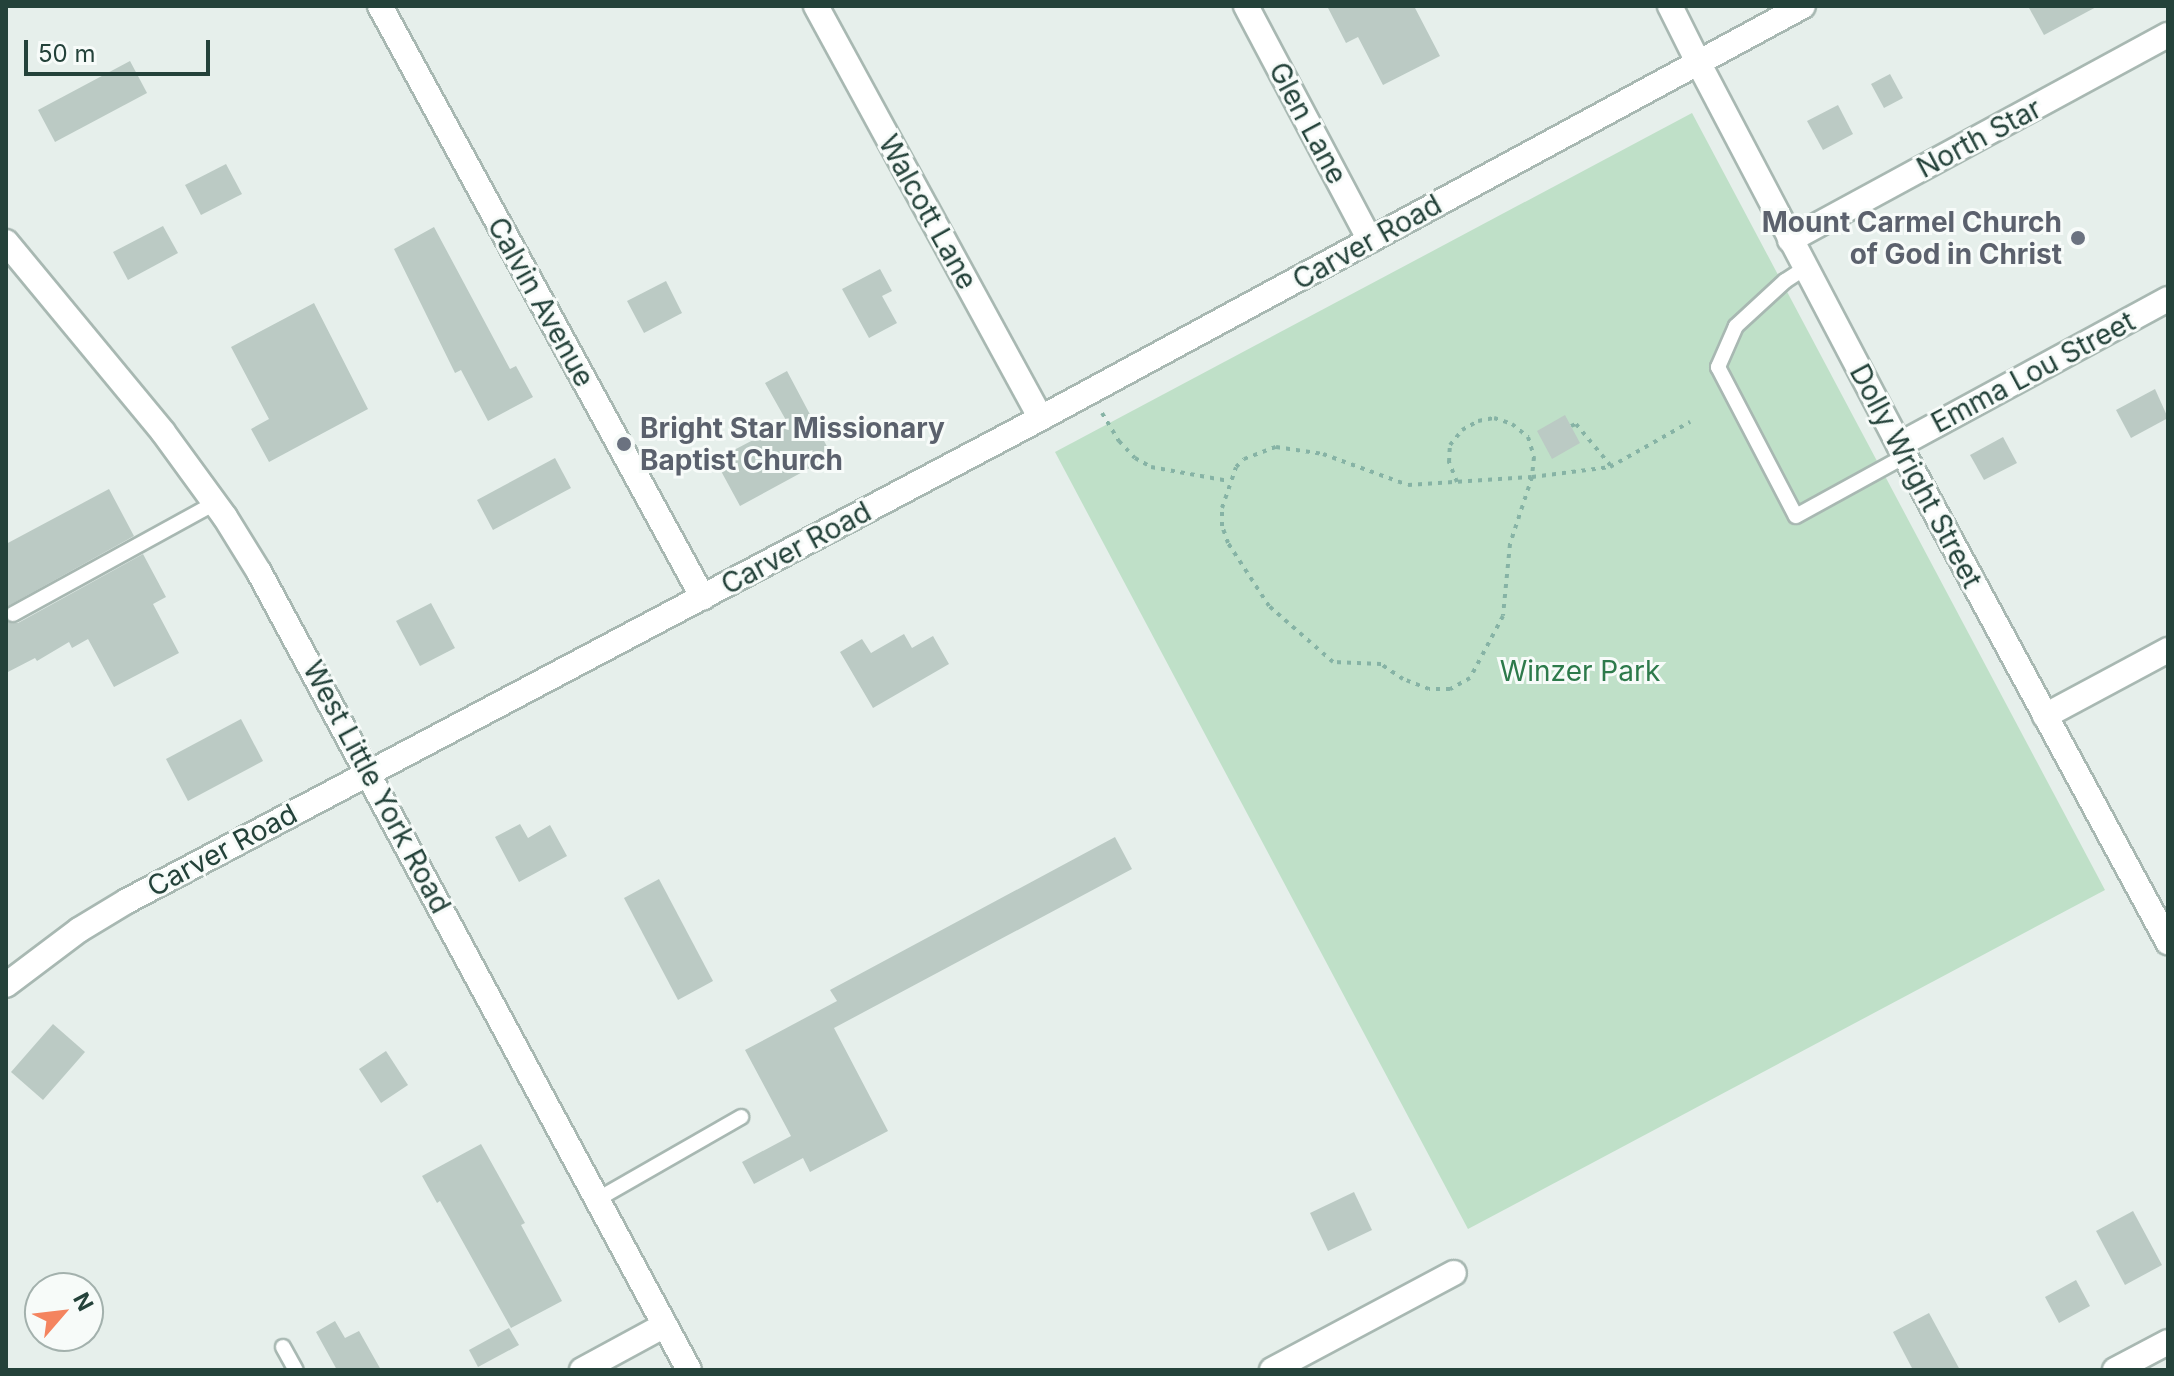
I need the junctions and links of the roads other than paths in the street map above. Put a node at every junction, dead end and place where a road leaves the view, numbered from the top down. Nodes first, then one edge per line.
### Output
1 (380, 6) edge
2 (816, 6) edge
3 (1246, 6) edge
4 (1670, 6) edge
5 (1803, 6) edge
6 (2168, 35) edge
7 (1698, 62) junction
8 (1370, 240) junction
9 (1790, 240) junction
10 (6, 242) edge
11 (1805, 268) junction
12 (2168, 299) edge
13 (1041, 418) junction
14 (1902, 451) junction
15 (215, 503) junction
16 (703, 598) junction
17 (13, 614) dead end
18 (2168, 650) edge
19 (2045, 716) junction
20 (370, 771) junction
21 (2168, 942) edge
22 (6, 985) edge
23 (741, 1117) dead end
24 (598, 1199) junction
25 (1454, 1273) dead end
26 (665, 1325) junction
27 (2168, 1342) edge
28 (283, 1347) dead end
29 (296, 1370) edge
30 (582, 1370) edge
31 (689, 1370) edge
32 (1272, 1370) edge
33 (2115, 1370) edge

1 - 16 street, Calvin Avenue
2 - 13 street, Walcott Lane
3 - 8 street, Glen Lane
4 - 7 street, Dolly Wright Street
5 - 7 street, Carver Road
6 - 9 street, North Star
7 - 8 street, Carver Road
7 - 9 street, Dolly Wright Street
8 - 13 street, Carver Road
9 - 11 street, Dolly Wright Street
10 - 15 street, West Little York Road
11 - 14 street, Dolly Wright Street
11 - 14 lane
12 - 14 street, Emma Lou Street
13 - 16 street, Carver Road
14 - 19 street, Dolly Wright Street
15 - 17 lane
15 - 20 street, West Little York Road
16 - 20 street, Carver Road
18 - 19 street
19 - 21 street, Dolly Wright Street
20 - 22 street, Carver Road
20 - 24 street, West Little York Road
23 - 24 lane
24 - 26 street, West Little York Road
25 - 32 street
26 - 30 street
26 - 31 street, West Little York Road
27 - 33 street
28 - 29 lane

